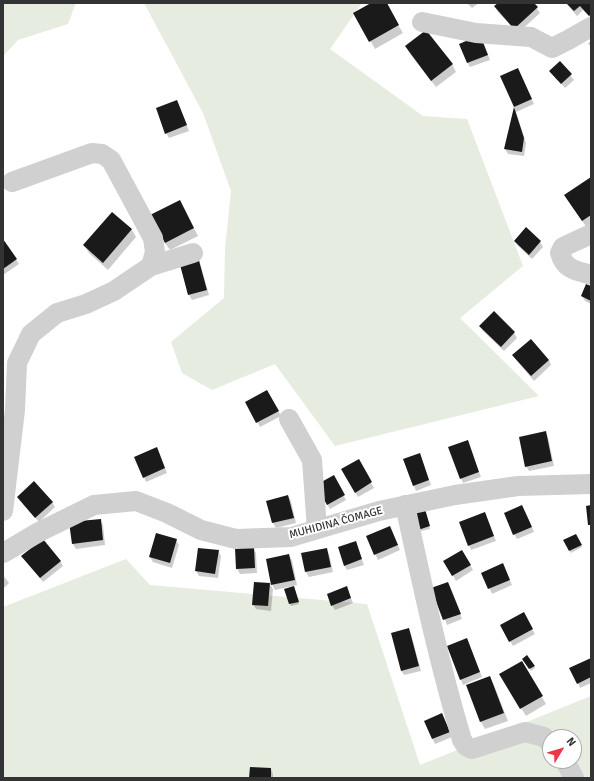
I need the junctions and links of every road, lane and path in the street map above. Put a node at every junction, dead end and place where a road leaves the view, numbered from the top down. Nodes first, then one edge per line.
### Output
1 (422, 22) dead end
2 (591, 27) edge
3 (12, 182) dead end
4 (591, 234) edge
5 (193, 253) dead end
6 (151, 266) junction
7 (591, 275) edge
8 (289, 419) dead end
9 (591, 484) edge
10 (405, 505) junction
11 (3, 511) edge
12 (317, 529) junction
13 (3, 553) edge
14 (542, 736) edge
15 (569, 769) edge
16 (574, 778) edge

1 - 2 street
3 - 6 street
4 - 7 street
5 - 6 street
6 - 11 street
8 - 12 street
9 - 10 street, MUHIDINA ČOMAGE
10 - 12 street, MUHIDINA ČOMAGE
10 - 14 street
12 - 13 street, MUHIDINA ČOMAGE
15 - 16 street

